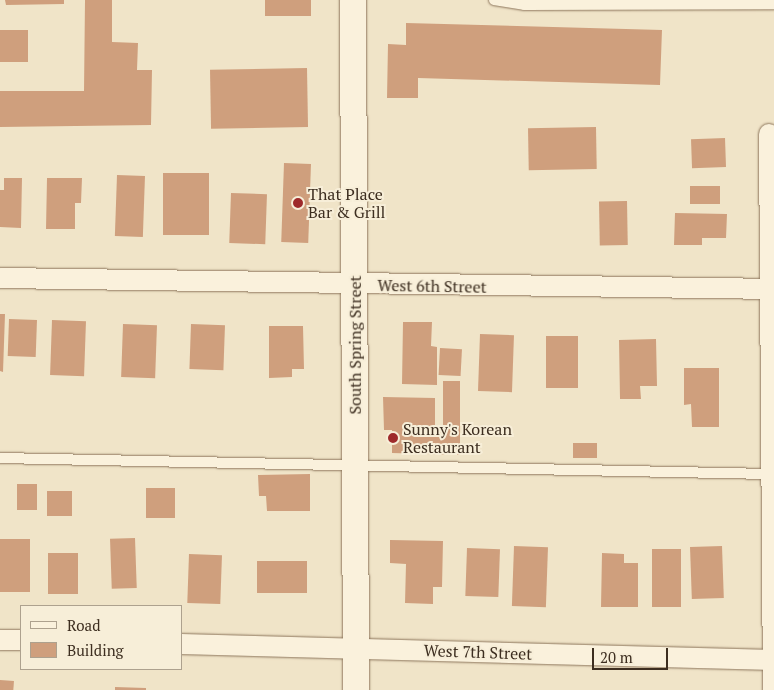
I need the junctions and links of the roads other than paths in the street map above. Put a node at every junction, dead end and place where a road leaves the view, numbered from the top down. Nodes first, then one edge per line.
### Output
1 (353, 0) edge
2 (494, 0) edge
3 (774, 4) edge
4 (769, 134) dead end
5 (0, 278) edge
6 (355, 285) junction
7 (772, 289) edge
8 (0, 458) edge
9 (356, 467) junction
10 (773, 474) edge
11 (0, 640) edge
12 (20, 640) edge
13 (182, 644) edge
14 (356, 648) junction
15 (773, 660) edge
16 (356, 690) edge
17 (773, 690) edge

1 - 6 street, South Spring Street
2 - 3 lane
4 - 7 street
5 - 6 street, West 6th Street
6 - 7 street, West 6th Street
6 - 9 street, South Spring Street
7 - 10 street
8 - 9 lane
9 - 10 lane
9 - 14 street, South Spring Street
10 - 15 street
11 - 12 street
13 - 14 street, West 7th Street
14 - 15 street, West 7th Street
14 - 16 street, South Spring Street
15 - 17 street

